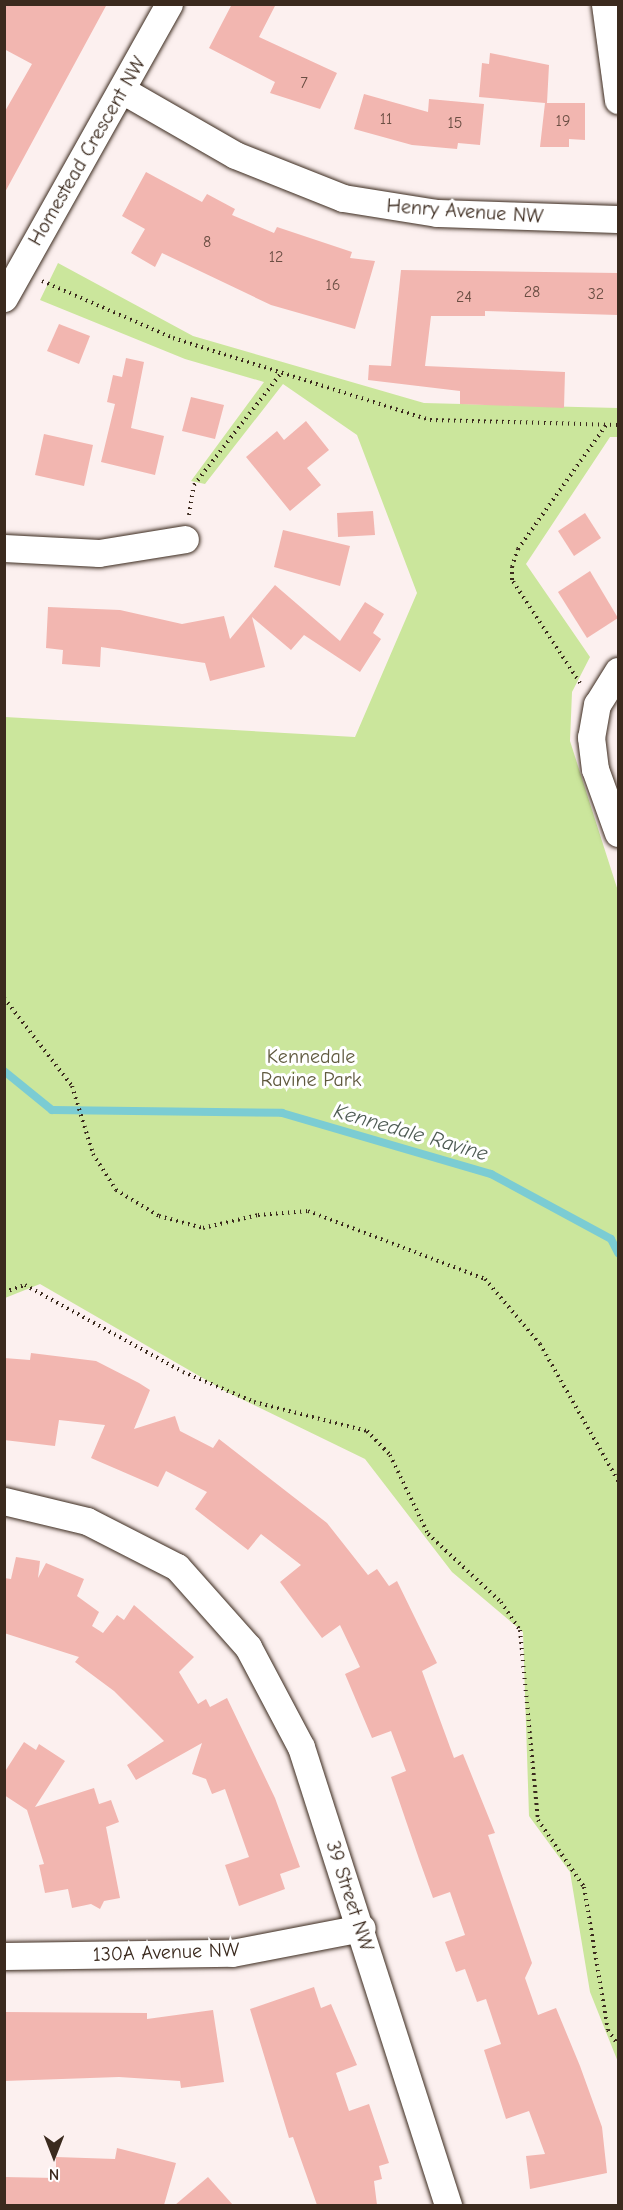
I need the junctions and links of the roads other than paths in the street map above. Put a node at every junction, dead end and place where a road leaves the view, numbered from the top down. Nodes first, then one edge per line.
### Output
1 (169, 4) edge
2 (605, 4) edge
3 (122, 90) junction
4 (618, 100) edge
5 (618, 219) edge
6 (4, 298) edge
7 (185, 539) road end
8 (4, 548) edge
9 (618, 670) edge
10 (618, 833) edge
11 (4, 1501) edge
12 (362, 1928) junction
13 (4, 1956) edge
14 (448, 2205) edge

1 - 3 street, Homestead Crescent NW
2 - 4 street
3 - 5 street, Henry Avenue NW
3 - 6 street, Homestead Crescent NW
7 - 8 street
9 - 10 street
11 - 12 street, 39 Street NW
12 - 13 street, 130A Avenue NW
12 - 14 street, 39 Street NW

